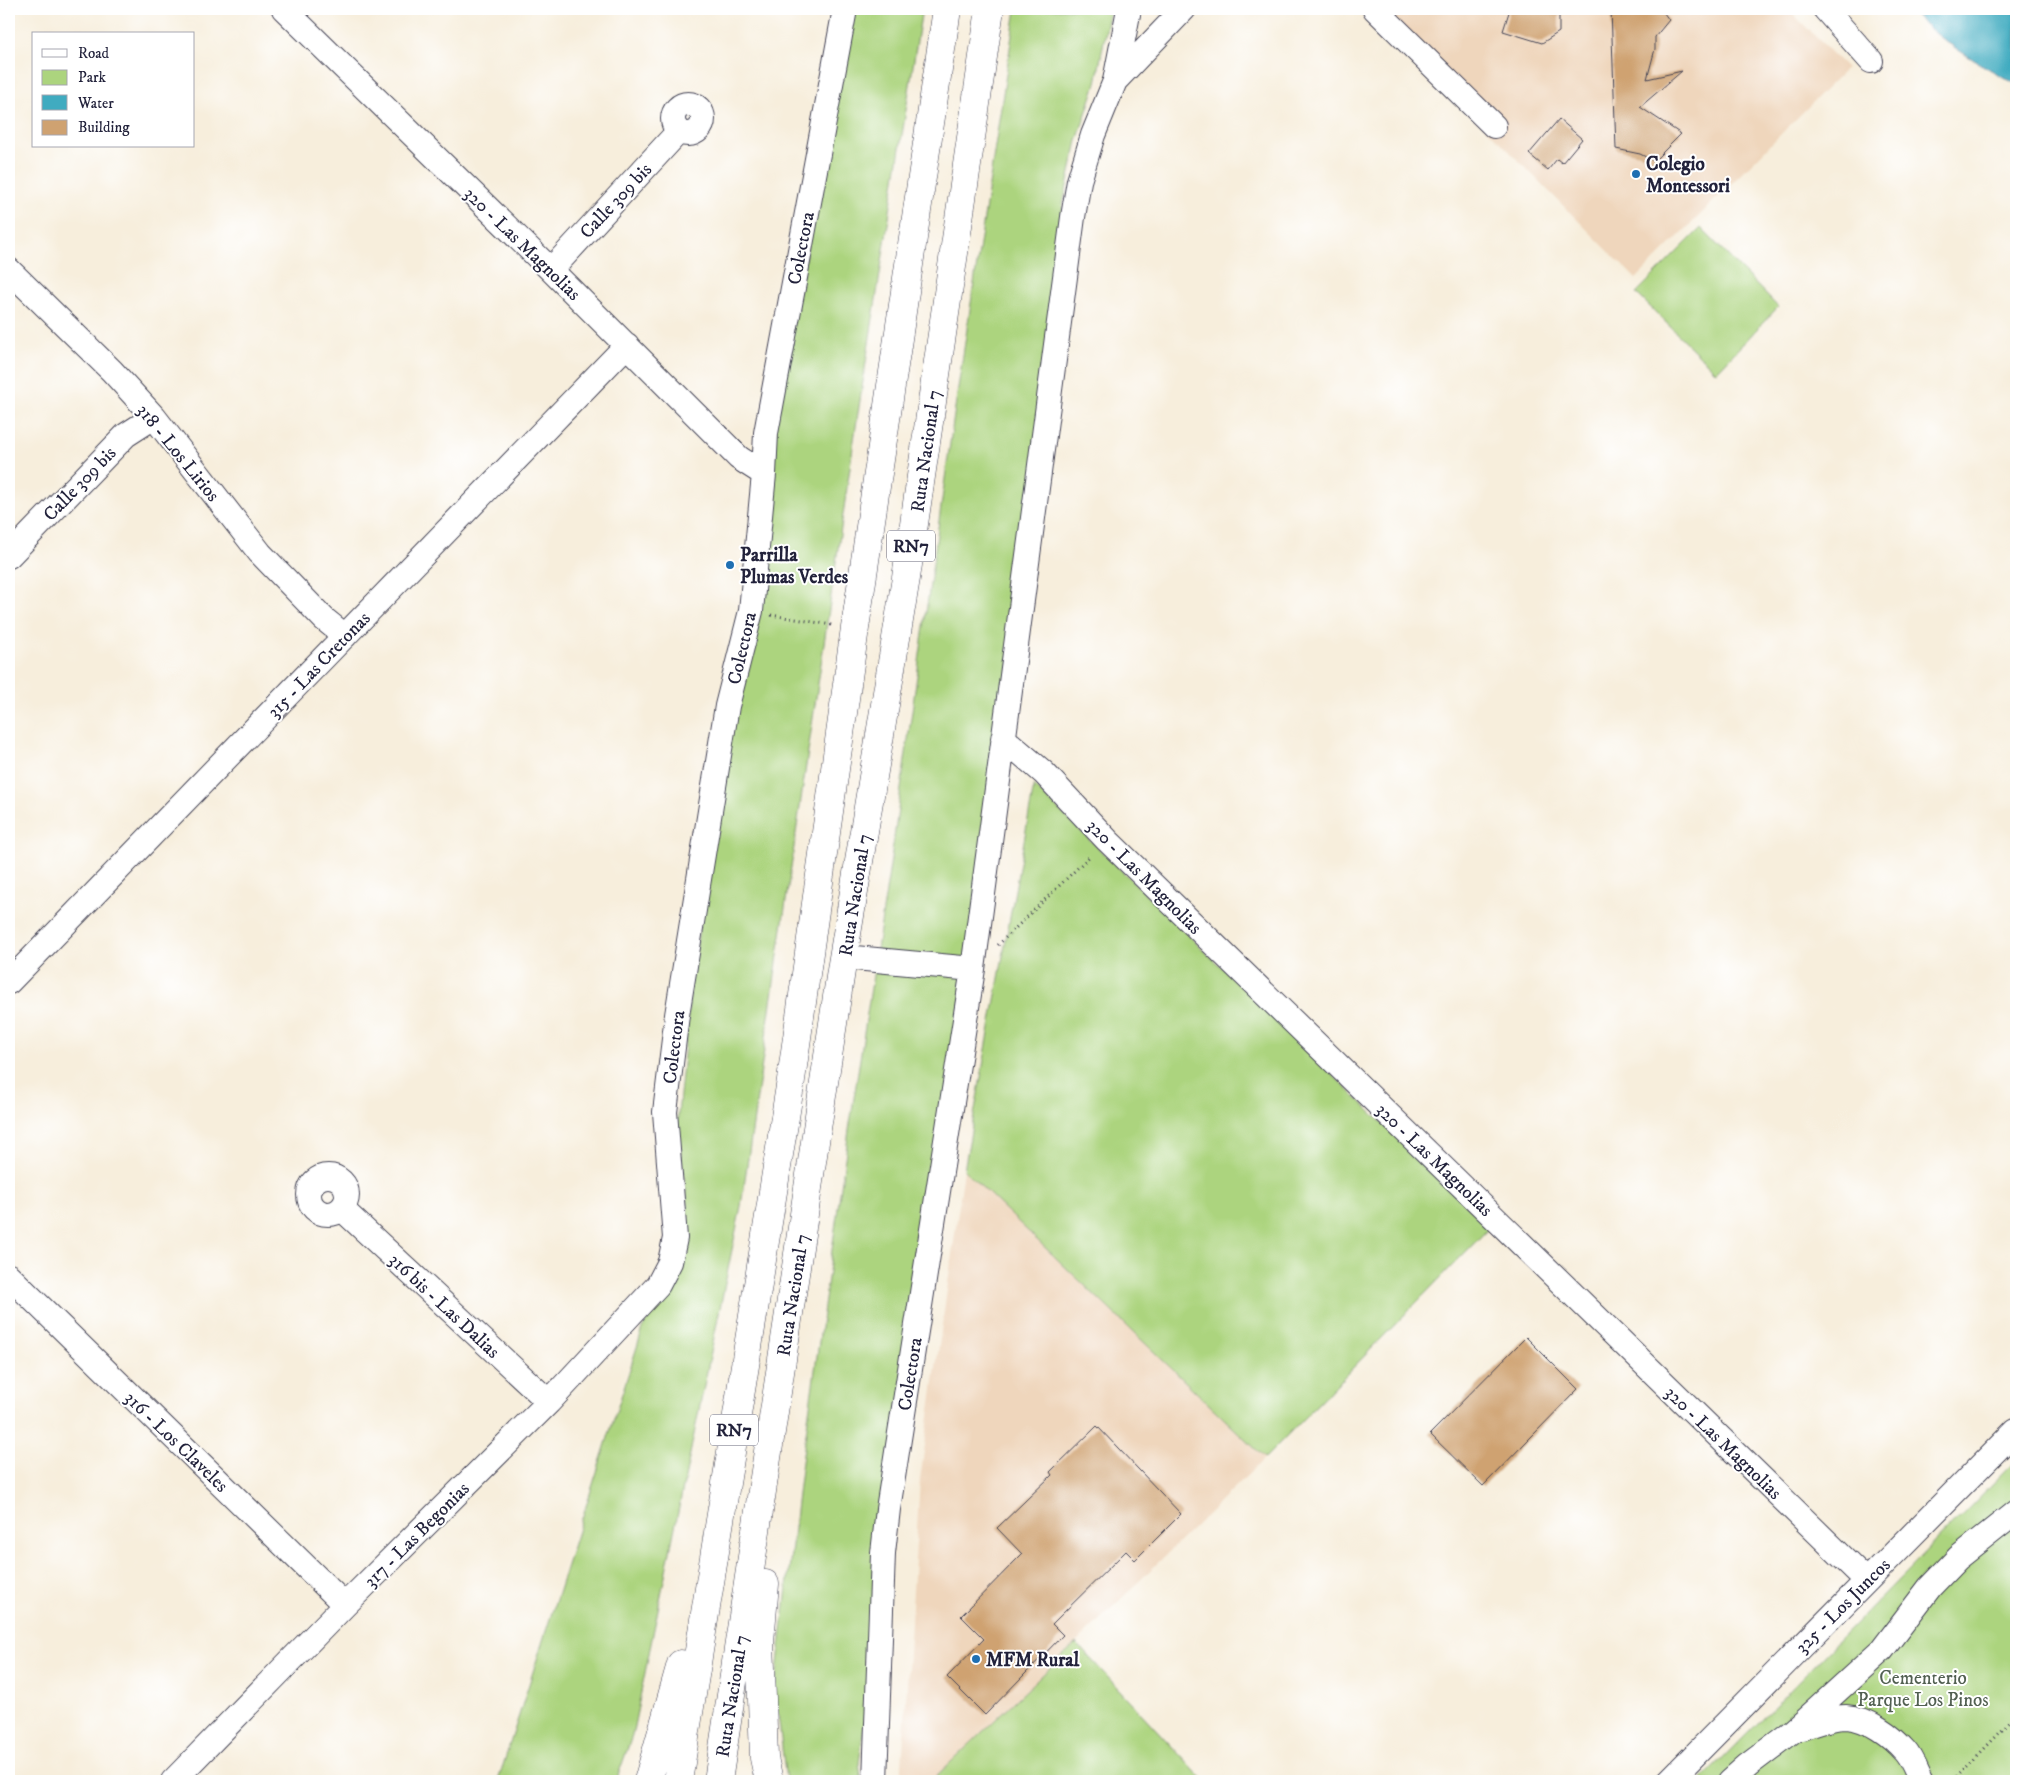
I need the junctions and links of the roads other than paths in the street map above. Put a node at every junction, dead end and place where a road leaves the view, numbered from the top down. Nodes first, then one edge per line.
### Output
1 (284, 9) edge
2 (845, 9) edge
3 (947, 9) edge
4 (990, 9) edge
5 (1129, 9) edge
6 (1184, 9) edge
7 (1374, 9) edge
8 (1825, 9) edge
9 (1871, 61) dead end
10 (1115, 81) junction
11 (1494, 126) dead end
12 (680, 131) dead end
13 (9, 270) edge
14 (551, 270) junction
15 (627, 345) junction
16 (154, 417) junction
17 (764, 474) junction
18 (9, 556) edge
19 (345, 636) junction
20 (1004, 738) junction
21 (844, 957) junction
22 (973, 969) junction
23 (9, 982) edge
24 (342, 1209) dead end
25 (9, 1276) edge
26 (658, 1285) joint
27 (549, 1402) junction
28 (2016, 1430) edge
29 (766, 1469) junction
30 (2016, 1512) edge
31 (717, 1535) junction
32 (1866, 1580) junction
33 (345, 1605) junction
34 (1854, 1675) junction
35 (1871, 1724) junction
36 (1793, 1731) junction
37 (173, 1781) edge
38 (648, 1781) edge
39 (678, 1781) edge
40 (718, 1781) edge
41 (770, 1781) edge
42 (875, 1781) edge
43 (1669, 1781) edge
44 (1730, 1781) edge
45 (1921, 1781) edge

1 - 14 street, 320 - Las Magnolias
2 - 17 street, Colectora
3 - 31 highway, Ruta Nacional 7 / RN7
4 - 21 highway, Ruta Nacional 7 / RN7
5 - 10 street, Colectora
6 - 10 street
7 - 11 street
8 - 9 street
10 - 20 street, Colectora
12 - 14 street, Calle 309 bis
13 - 16 street, 318 - Los Lirios
14 - 15 street, 320 - Las Magnolias
15 - 17 street, 320 - Las Magnolias
15 - 19 street, 315 - Las Cretonas
16 - 18 street, Calle 309 bis
16 - 19 street, 318 - Los Lirios
17 - 26 street, Colectora
19 - 23 street, 315 - Las Cretonas
20 - 22 street, Colectora
20 - 32 street, 320 - Las Magnolias
21 - 22 street
21 - 29 highway, Ruta Nacional 7 / RN7
22 - 42 street, Colectora
24 - 27 street, 316 bis - Las Dalias
25 - 33 street, 316 - Los Claveles
26 - 27 street, 317 - Las Begonias
27 - 33 street, 317 - Las Begonias
28 - 32 street, 325 - Los Juncos
29 - 40 highway, Ruta Nacional 7 / RN7
29 - 41 highway
30 - 34 street
31 - 38 highway
31 - 39 highway, Ruta Nacional 7 / RN7
32 - 43 street, 325 - Los Juncos
33 - 37 street, 317 - Las Begonias
34 - 35 street
34 - 36 street
35 - 36 street
35 - 45 street
36 - 44 street

